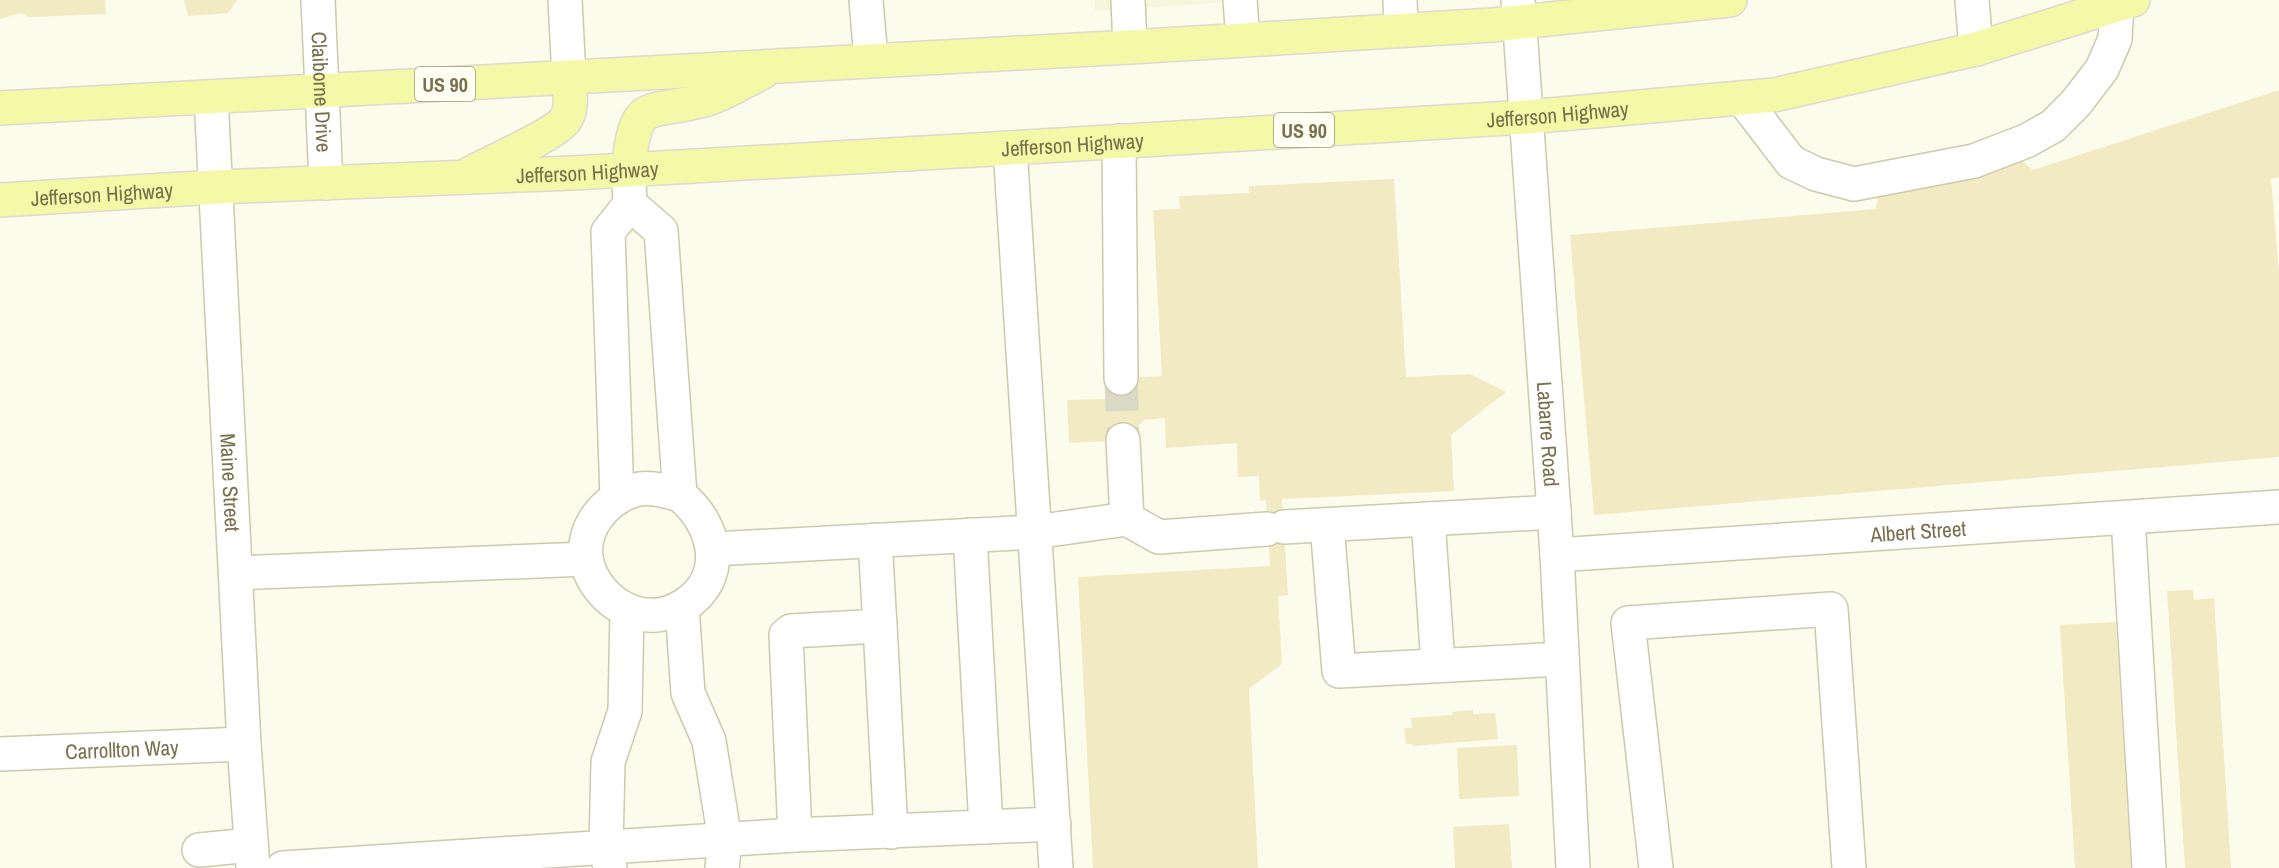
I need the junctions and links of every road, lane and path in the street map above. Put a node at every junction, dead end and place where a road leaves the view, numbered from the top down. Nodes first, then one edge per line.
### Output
1 (318, 0) edge
2 (565, 0) edge
3 (866, 0) edge
4 (1128, 0) edge
5 (1240, 0) edge
6 (1730, 0) edge
7 (1972, 0) edge
8 (2125, 3) edge
9 (1519, 11) edge
10 (1401, 15) edge
11 (1242, 40) junction
12 (1130, 47) junction
13 (1976, 49) junction
14 (871, 60) junction
15 (778, 65) junction
16 (569, 77) junction
17 (322, 91) junction
18 (211, 97) junction
19 (1742, 98) junction
20 (0, 108) edge
21 (1527, 117) junction
22 (1119, 141) junction
23 (1010, 148) junction
24 (628, 170) junction
25 (462, 177) junction
26 (326, 183) junction
27 (215, 187) junction
28 (0, 200) edge
29 (630, 204) junction
30 (1121, 378) tunnel mouth
31 (1123, 440) tunnel mouth
32 (680, 495) junction
33 (617, 498) junction
34 (2279, 507) edge
35 (1554, 512) junction
36 (2128, 518) junction
37 (1127, 519) junction
38 (1428, 519) junction
39 (1327, 525) junction
40 (1035, 531) junction
41 (970, 535) junction
42 (875, 540) junction
43 (713, 549) junction
44 (1557, 555) junction
45 (586, 559) junction
46 (237, 573) junction
47 (682, 607) junction
48 (627, 610) junction
49 (880, 626) junction
50 (1562, 659) junction
51 (1438, 664) junction
52 (244, 744) junction
53 (0, 754) edge
54 (1054, 824) junction
55 (986, 827) junction
56 (891, 832) junction
57 (795, 835) junction
58 (199, 850) dead end
59 (723, 854) edge
60 (252, 857) edge
61 (608, 858) edge
62 (283, 868) edge
63 (1056, 868) edge
64 (1573, 868) edge
65 (1656, 868) edge
66 (1849, 868) edge
67 (2149, 868) edge

1 - 17 street, Claiborne Drive
2 - 16 street
3 - 14 street
4 - 12 street
5 - 11 street
6 - 9 main road, US 90
7 - 13 street
8 - 13 main road, Jefferson Highway / US 90
8 - 19 street
9 - 10 main road, US 90
9 - 21 street, Labarre Road
10 - 11 main road, US 90
11 - 12 main road, US 90
12 - 14 main road, US 90
13 - 19 main road, Jefferson Highway / US 90
14 - 15 main road, US 90
15 - 16 main road, US 90
15 - 24 main road
16 - 17 main road, US 90
16 - 25 main road
17 - 18 main road, US 90
17 - 26 street, Claiborne Drive
18 - 20 main road, US 90
18 - 27 street, Maine Street
19 - 21 main road, Jefferson Highway / US 90
21 - 22 main road, Jefferson Highway / US 90
21 - 35 street, Labarre Road
22 - 23 main road, Jefferson Highway / US 90
22 - 30 street
23 - 24 main road, Jefferson Highway / US 90
23 - 40 street
24 - 25 main road, Jefferson Highway / US 90
24 - 29 street
25 - 26 main road, Jefferson Highway / US 90
26 - 27 main road, Jefferson Highway / US 90
27 - 28 main road, Jefferson Highway / US 90
27 - 46 street, Maine Street
29 - 32 street
29 - 33 street
31 - 37 street
32 - 33 street
32 - 43 street
33 - 45 street
34 - 36 street, Albert Street
35 - 38 street
35 - 44 street, Labarre Road
36 - 44 street, Albert Street
36 - 67 street
37 - 39 street
37 - 40 street
38 - 39 street
38 - 51 street
39 - 51 street
40 - 41 street
40 - 54 street
41 - 42 street
41 - 55 street
42 - 43 street
42 - 49 street
43 - 47 street
44 - 50 street, Labarre Road
45 - 46 street
45 - 48 street
46 - 52 street, Maine Street
47 - 48 street
47 - 59 street
48 - 61 street
49 - 56 street
49 - 57 street
50 - 51 street
50 - 64 street, Labarre Road
52 - 53 street, Carrollton Way
52 - 60 street, Maine Street
54 - 55 street
54 - 63 street
55 - 56 street
56 - 57 street
57 - 59 street
58 - 60 street
59 - 61 street
61 - 62 street
65 - 66 street

